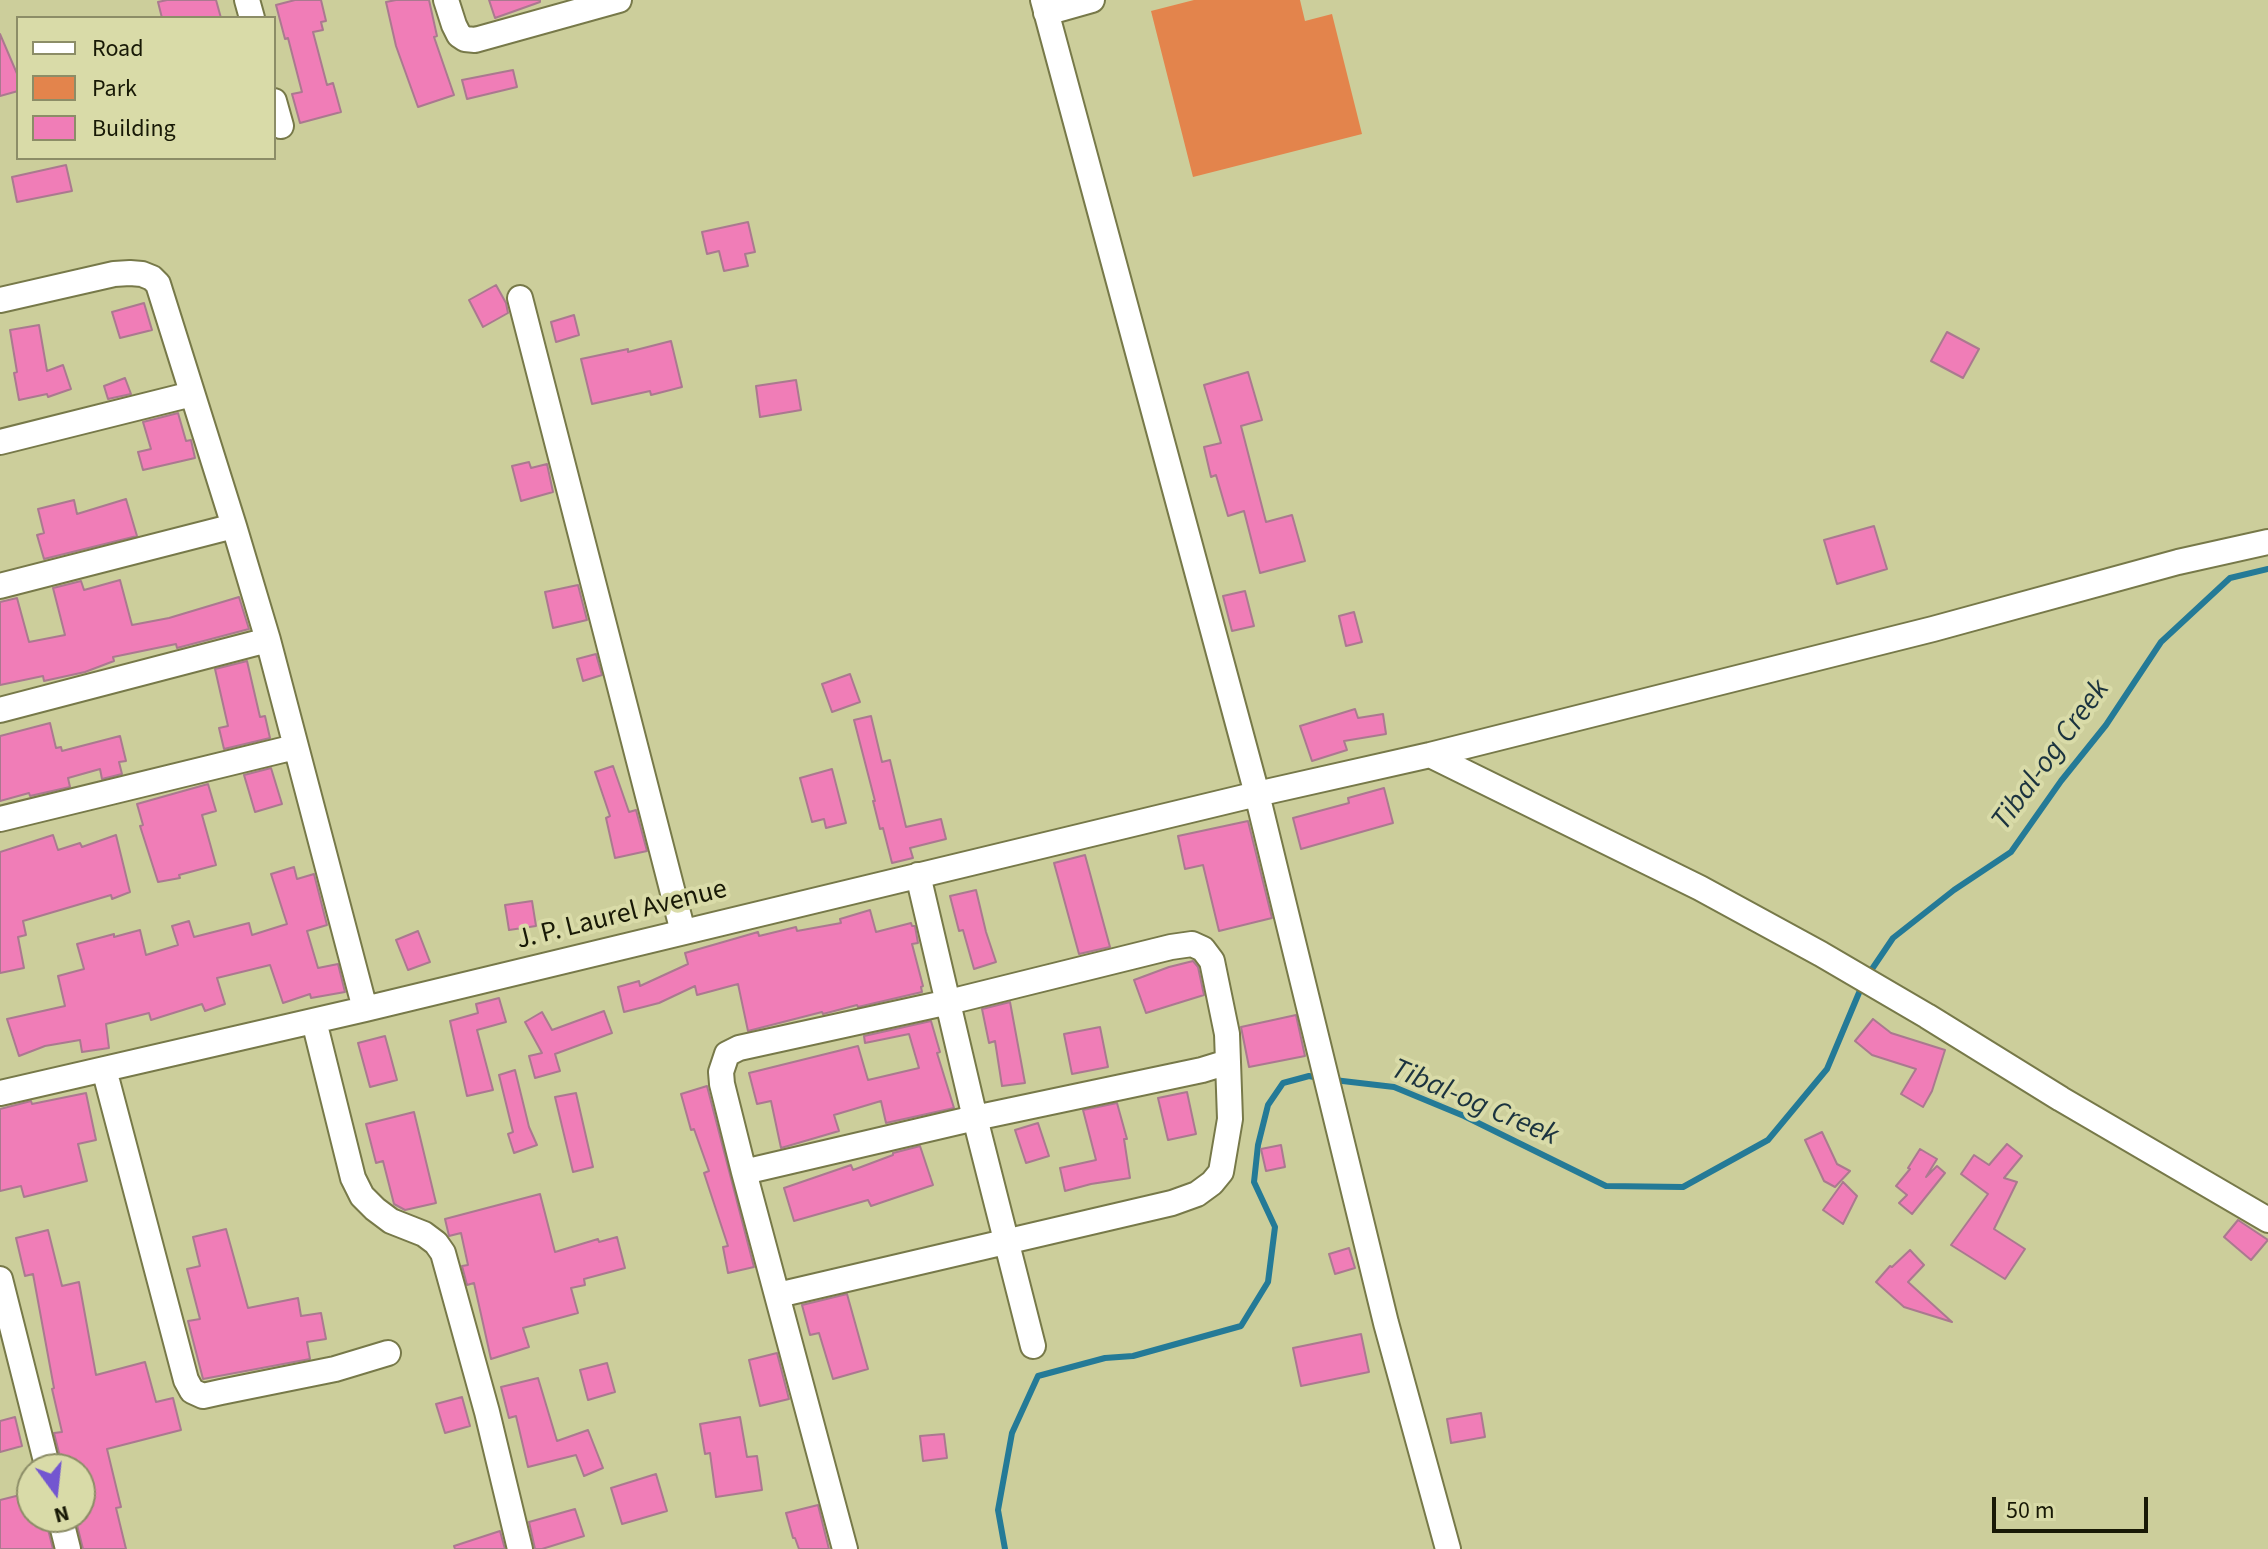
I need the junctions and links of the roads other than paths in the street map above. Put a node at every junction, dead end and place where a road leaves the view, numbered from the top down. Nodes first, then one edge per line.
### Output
1 (446, 0) edge
2 (619, 0) edge
3 (1092, 0) edge
4 (1045, 6) edge
5 (561, 8) edge
6 (276, 108) edge
7 (281, 126) dead end
8 (520, 298) dead end
9 (0, 300) edge
10 (192, 394) junction
11 (0, 442) edge
12 (234, 526) junction
13 (2268, 542) edge
14 (0, 586) edge
15 (268, 640) junction
16 (0, 710) edge
17 (295, 747) junction
18 (1430, 755) junction
19 (1257, 794) junction
20 (0, 819) edge
21 (918, 875) junction
22 (683, 932) junction
23 (949, 1002) junction
24 (365, 1009) junction
25 (314, 1021) junction
26 (1228, 1062) junction
27 (104, 1069) junction
28 (0, 1093) edge
29 (975, 1118) junction
30 (744, 1172) junction
31 (2268, 1220) edge
32 (1006, 1240) junction
33 (0, 1279) edge
34 (778, 1295) junction
35 (4, 1310) edge
36 (1033, 1346) dead end
37 (388, 1353) dead end
38 (44, 1453) edge
39 (520, 1549) edge
40 (845, 1549) edge
41 (1448, 1549) edge

1 - 5 street
2 - 5 street
3 - 4 street
4 - 19 street
6 - 7 street
8 - 22 street
9 - 10 street
10 - 11 street
10 - 12 street
12 - 14 street
12 - 15 street
13 - 18 street, J. P. Laurel Avenue
15 - 16 street
15 - 17 street
17 - 20 street
17 - 24 street
18 - 19 street, J. P. Laurel Avenue
18 - 31 street
19 - 21 street, J. P. Laurel Avenue
19 - 41 street
21 - 22 street, J. P. Laurel Avenue
21 - 23 street
22 - 24 street, J. P. Laurel Avenue
23 - 26 street
23 - 29 street
23 - 30 street
24 - 25 street, J. P. Laurel Avenue
25 - 27 street, J. P. Laurel Avenue
25 - 39 street
26 - 29 street
26 - 32 street
27 - 28 street, J. P. Laurel Avenue
27 - 37 street
29 - 30 street
29 - 32 street
30 - 34 street
32 - 34 street
32 - 36 street
33 - 35 street
34 - 40 street
35 - 38 street

